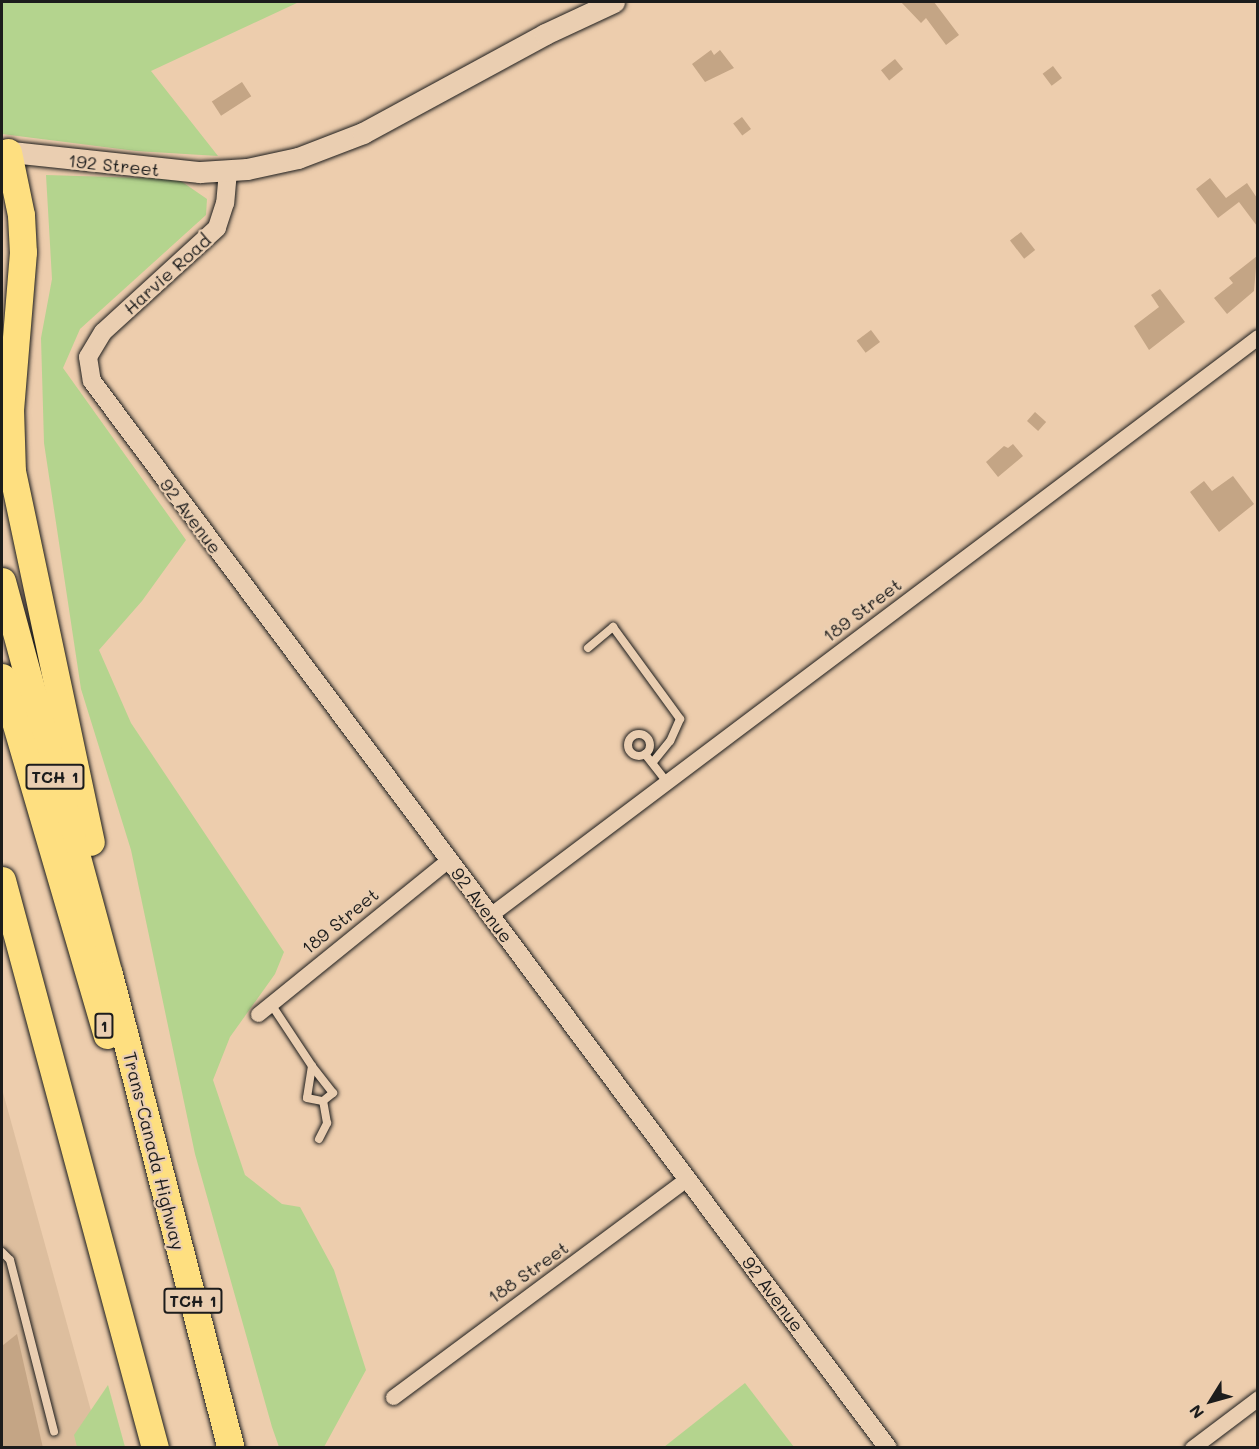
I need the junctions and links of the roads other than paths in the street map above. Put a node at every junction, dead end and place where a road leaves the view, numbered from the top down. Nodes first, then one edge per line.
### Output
1 (614, 2) edge
2 (5, 152) edge
3 (228, 171) junction
4 (1257, 337) edge
5 (88, 357) joint
6 (2, 581) edge
7 (588, 648) dead end
8 (2, 677) edge
9 (645, 754) dead end
10 (652, 763) junction
11 (667, 782) junction
12 (448, 860) junction
13 (2, 880) edge
14 (490, 915) junction
15 (109, 974) junction
16 (271, 1004) junction
17 (258, 1014) dead end
18 (312, 1066) junction
19 (323, 1101) junction
20 (319, 1139) dead end
21 (687, 1179) junction
22 (2, 1252) edge
23 (211, 1374) junction
24 (393, 1397) dead end
25 (1257, 1398) edge
26 (54, 1431) dead end
27 (155, 1448) edge
28 (231, 1448) edge
29 (888, 1448) edge
30 (1192, 1448) edge

1 - 3 main road
2 - 3 main road, 192 Street
2 - 15 highway
3 - 5 street, Harvie Road
4 - 11 street, 189 Street
5 - 12 street, 92 Avenue
6 - 15 highway, Trans-Canada Highway / TCH 1
7 - 10 lane
8 - 23 highway, Trans-Canada Highway / 1
9 - 10 lane
10 - 11 lane
11 - 14 street, 189 Street
12 - 14 street, 92 Avenue
12 - 16 street, 189 Street
13 - 27 highway
14 - 21 street, 92 Avenue
15 - 23 highway, Trans-Canada Highway / TCH 1
16 - 17 street, 189 Street
16 - 18 lane
18 - 19 lane
18 - 19 lane
19 - 20 lane
21 - 24 street, 188 Street
21 - 29 street, 92 Avenue
22 - 26 lane
23 - 28 highway, Trans-Canada Highway / TCH 1
25 - 30 street

